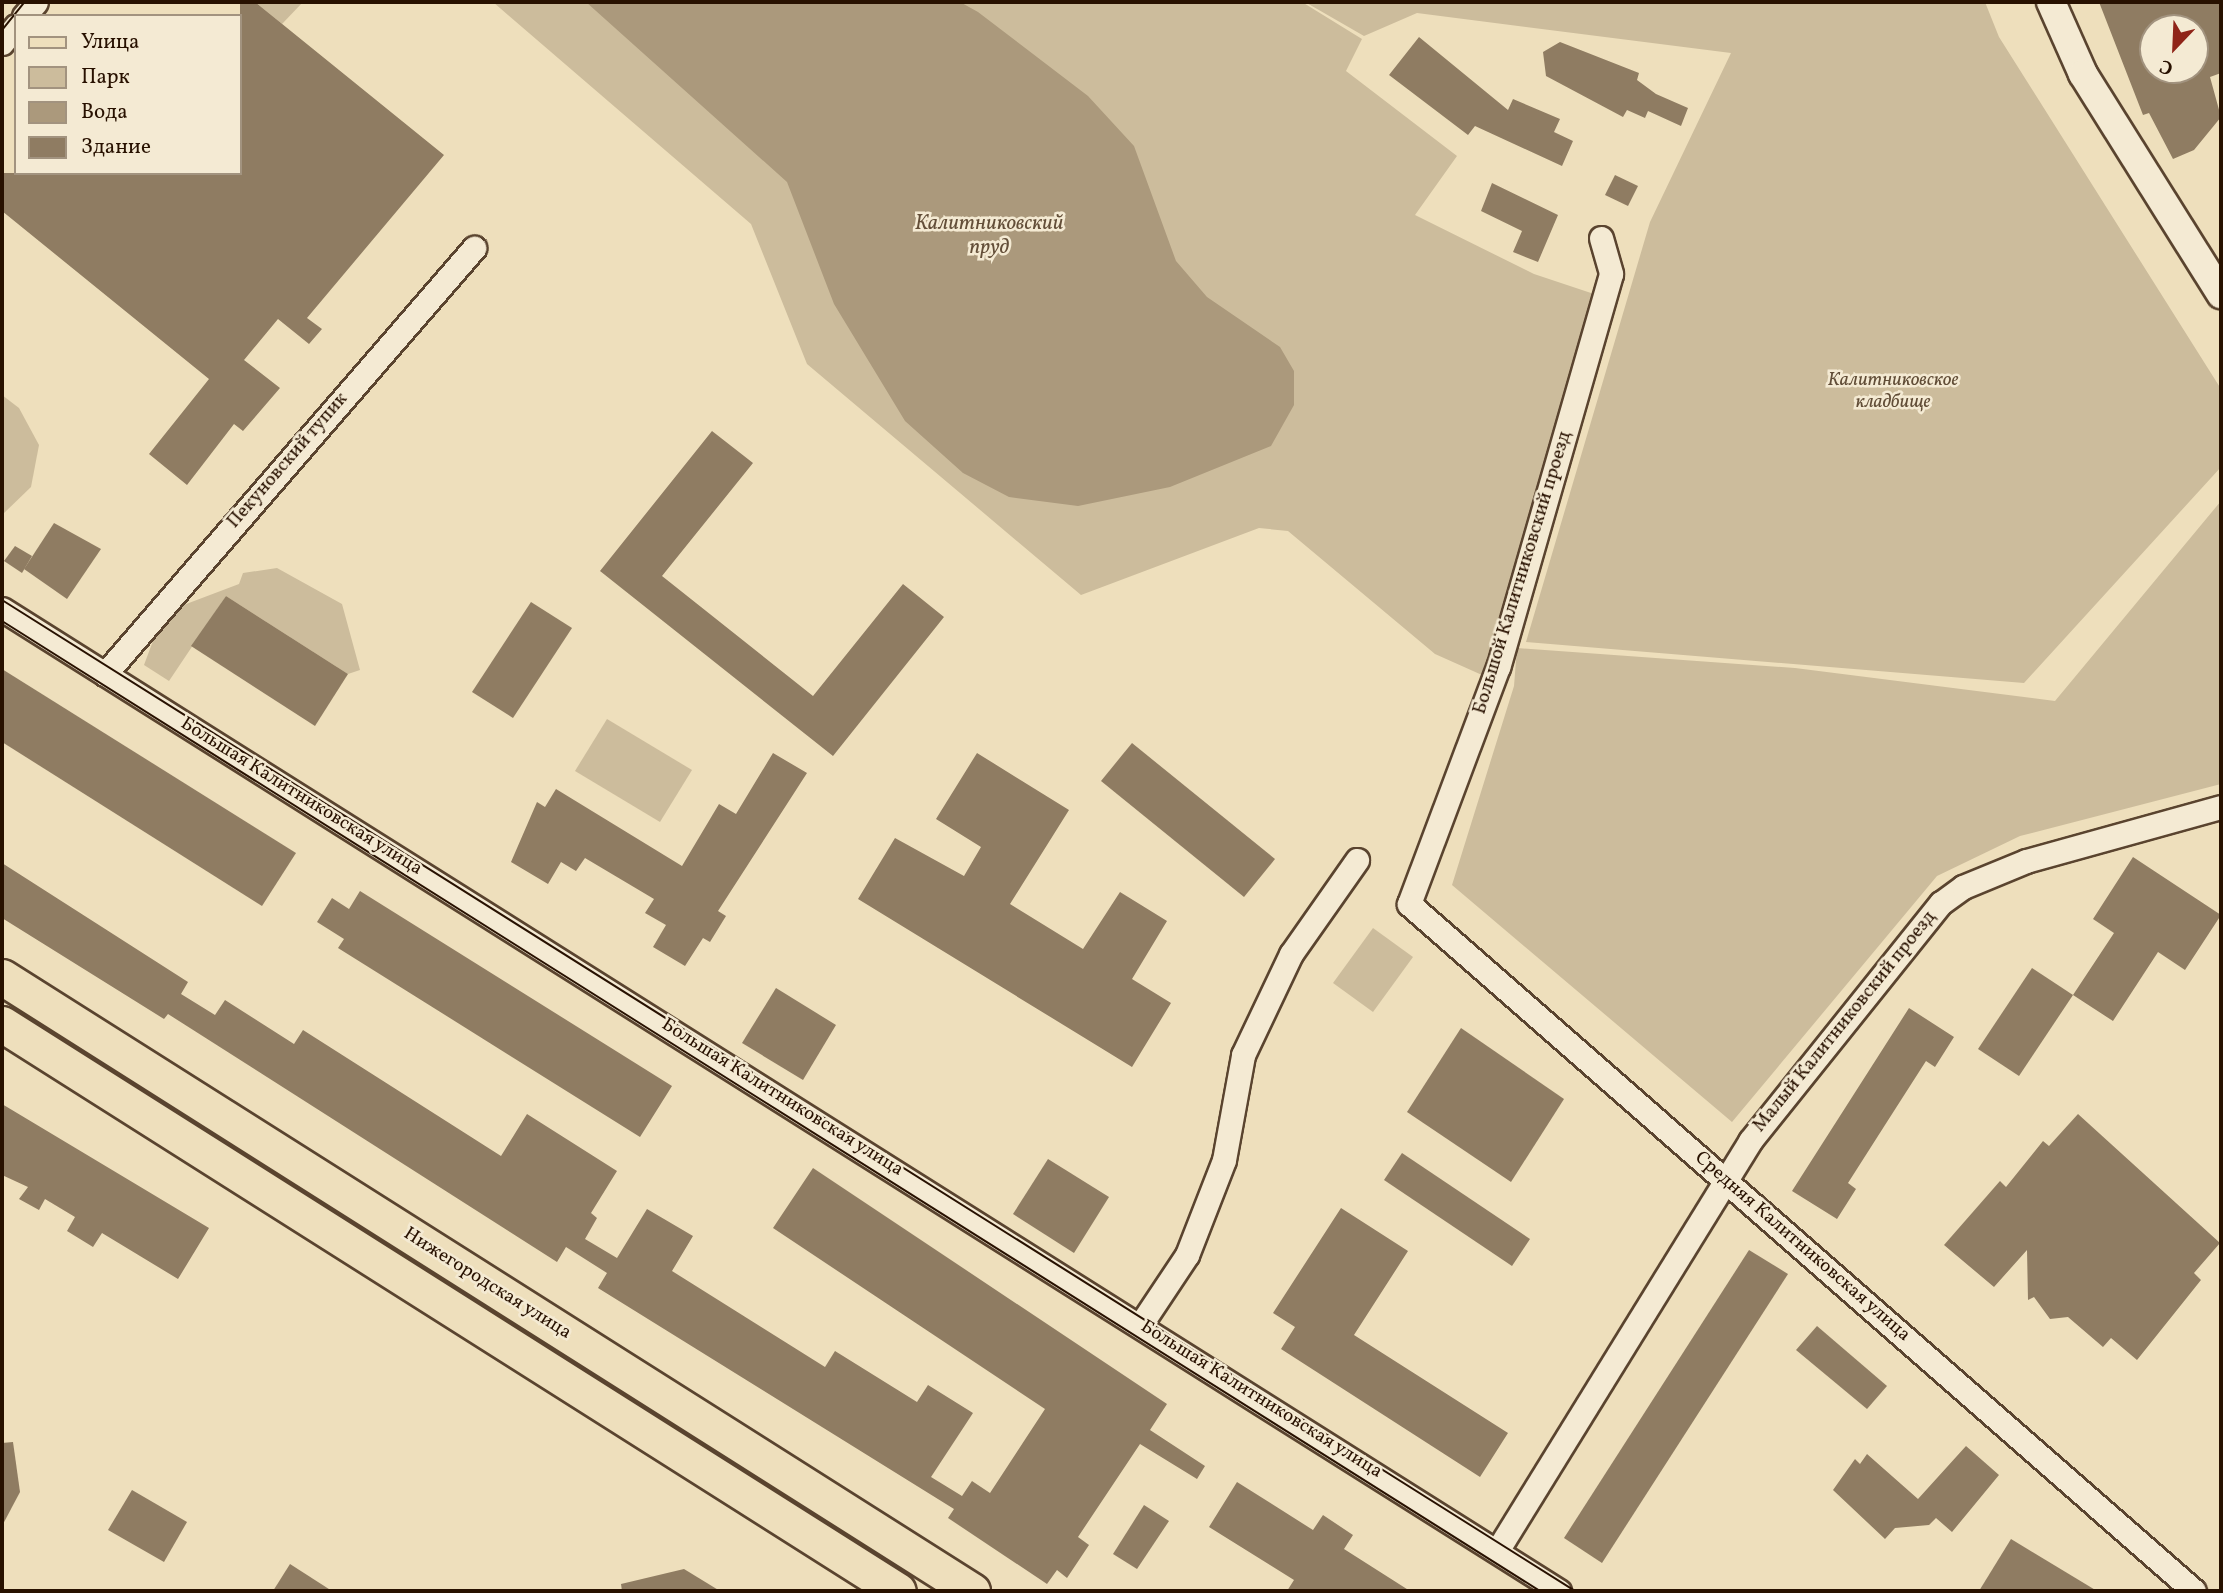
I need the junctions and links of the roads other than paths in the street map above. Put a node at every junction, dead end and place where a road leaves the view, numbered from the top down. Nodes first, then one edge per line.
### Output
1 (2050, 2) edge
2 (14, 28) edge
3 (2, 43) edge
4 (1601, 239) dead end
5 (474, 248) dead end
6 (2221, 294) edge
7 (2, 609) edge
8 (105, 674) junction
9 (2221, 807) edge
10 (1357, 860) dead end
11 (1409, 904) joint
12 (2, 977) edge
13 (2, 1024) edge
14 (1725, 1180) junction
15 (1141, 1324) junction
16 (1497, 1551) junction
17 (898, 1591) edge
18 (972, 1591) edge
19 (1559, 1591) edge
20 (2194, 1591) edge

1 - 6 street
2 - 3 street
4 - 11 street, Большой Калитниковский проезд
5 - 8 street, Пекуновский тупик
7 - 8 street, Большая Калитниковская улица
8 - 15 street, Большая Калитниковская улица
9 - 14 street, Малый Калитниковский проезд
10 - 15 street
11 - 14 street, Средняя Калитниковская улица
12 - 18 main road, Нижегородская улица
13 - 17 main road, Нижегородская улица
14 - 16 street, Малый Калитниковский проезд
14 - 20 street, Средняя Калитниковская улица
15 - 16 street, Большая Калитниковская улица
16 - 19 street, Большая Калитниковская улица

